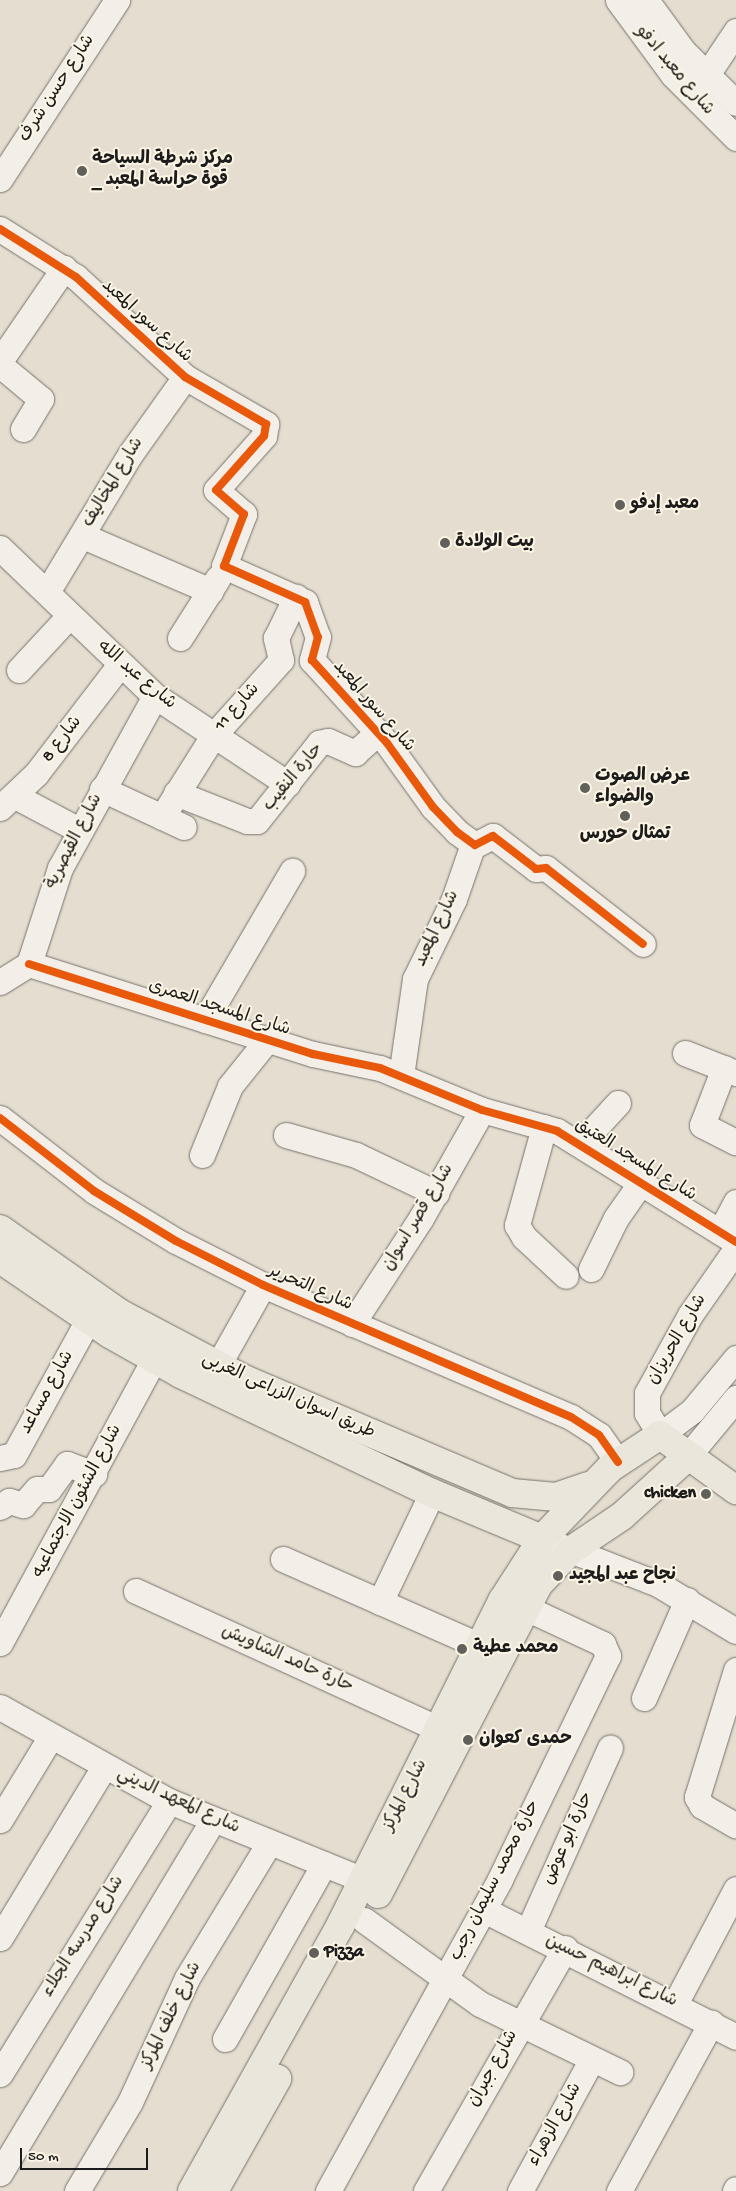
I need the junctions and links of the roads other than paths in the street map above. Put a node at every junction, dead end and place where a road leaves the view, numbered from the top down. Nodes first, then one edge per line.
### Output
1 (117, 0) edge
2 (618, 0) edge
3 (650, 2) edge
4 (736, 31) edge
5 (706, 76) junction
6 (736, 103) edge
7 (736, 138) edge
8 (0, 179) edge
9 (0, 229) edge
10 (64, 268) junction
11 (0, 363) edge
12 (185, 377) junction
13 (23, 429) dead end
14 (83, 536) junction
15 (0, 548) edge
16 (224, 566) junction
17 (211, 591) junction
18 (47, 592) junction
19 (296, 597) junction
20 (69, 616) junction
21 (180, 638) dead end
22 (120, 666) junction
23 (19, 670) dead end
24 (155, 696) junction
25 (378, 732) junction
26 (213, 736) junction
27 (288, 784) junction
28 (102, 789) junction
29 (176, 793) junction
30 (8, 802) edge
31 (79, 830) junction
32 (473, 844) junction
33 (292, 870) dead end
34 (643, 944) dead end
35 (29, 964) junction
36 (0, 982) edge
37 (205, 1020) junction
38 (267, 1040) junction
39 (686, 1053) dead end
40 (730, 1070) edge
41 (401, 1076) junction
42 (618, 1103) dead end
43 (482, 1110) junction
44 (0, 1118) edge
45 (544, 1127) junction
46 (286, 1135) dead end
47 (582, 1142) junction
48 (736, 1142) edge
49 (202, 1155) dead end
50 (642, 1181) junction
51 (436, 1193) junction
52 (736, 1202) edge
53 (0, 1229) edge
54 (731, 1241) edge
55 (0, 1260) edge
56 (590, 1269) dead end
57 (566, 1276) dead end
58 (263, 1285) junction
59 (88, 1320) junction
60 (352, 1324) junction
61 (736, 1358) edge
62 (154, 1359) junction
63 (217, 1366) junction
64 (736, 1398) edge
65 (660, 1435) junction
66 (687, 1457) junction
67 (1, 1458) edge
68 (618, 1462) junction
69 (94, 1474) junction
70 (598, 1480) junction
71 (736, 1490) edge
72 (432, 1493) junction
73 (0, 1507) edge
74 (542, 1539) junction
75 (570, 1551) junction
76 (283, 1559) dead end
77 (136, 1591) dead end
78 (687, 1600) junction
79 (380, 1602) junction
80 (524, 1607) junction
81 (736, 1631) edge
82 (0, 1643) edge
83 (480, 1646) junction
84 (736, 1670) edge
85 (644, 1698) dead end
86 (0, 1707) edge
87 (439, 1729) junction
88 (51, 1736) junction
89 (610, 1748) dead end
90 (104, 1767) junction
91 (429, 1771) junction
92 (169, 1800) junction
93 (0, 1820) edge
94 (213, 1820) junction
95 (736, 1826) edge
96 (269, 1843) junction
97 (324, 1864) junction
98 (364, 1880) junction
99 (736, 1889) edge
100 (484, 1910) junction
101 (364, 1920) junction
102 (528, 1931) junction
103 (0, 1938) edge
104 (565, 1948) junction
105 (444, 1980) junction
106 (675, 2004) junction
107 (711, 2023) junction
108 (519, 2024) junction
109 (736, 2036) edge
110 (225, 2039) dead end
111 (592, 2059) junction
112 (620, 2072) dead end
113 (0, 2074) edge
114 (0, 2173) edge
115 (77, 2191) edge
116 (192, 2191) edge
117 (214, 2191) edge
118 (328, 2191) edge
119 (426, 2191) edge
120 (520, 2191) edge
121 (619, 2191) edge

1 - 8 street, شارع حسن شرف
2 - 7 street, شارع معبد ادفو
3 - 5 street
4 - 5 street
5 - 6 street
9 - 10 street, شارع سور المعبد
10 - 11 street
10 - 12 street, شارع سور المعبد
11 - 13 street
12 - 14 street, شارع المخاليف
12 - 16 street, شارع سور المعبد
14 - 17 street
14 - 18 street, شارع المخاليف
15 - 18 street, شارع عبد الله
16 - 17 street
16 - 19 street
17 - 21 street
18 - 20 street, شارع عبد الله
19 - 25 street, شارع سور المعبد
19 - 26 street, شارع 11
20 - 22 street, شارع عبد الله
20 - 23 street
22 - 24 street, شارع عبد الله
22 - 30 street, شارع 8
24 - 26 street, شارع عبد الله
24 - 28 street, شارع القيصرية
25 - 27 street, حارة النقيب
25 - 32 street, شارع سور المعبد
26 - 27 street, شارع عبد الله
26 - 29 street, شارع 11
27 - 29 street, حارة النقيب
28 - 29 street, شارع 11
28 - 31 street, شارع القيصرية
30 - 31 street
31 - 35 street, شارع القيصرية
32 - 34 street
32 - 41 street, شارع المعبد
33 - 37 street
35 - 36 street
35 - 37 street, شارع المسجد العمرى
37 - 38 street, شارع المسجد العمرى
38 - 41 street, شارع المسجد العمرى
38 - 49 street
39 - 40 street
40 - 48 street
41 - 43 street, شارع المسجد العتيق
42 - 47 street
43 - 45 street, شارع المسجد العتيق
43 - 51 street, شارع قصر اسوان
44 - 58 street, شارع التحرير
45 - 47 street, شارع المسجد العتيق
45 - 57 street
46 - 51 street
47 - 50 street, شارع المسجد العتيق
50 - 54 street, شارع المسجد العتيق
50 - 56 street
51 - 60 street, شارع قصر اسوان
52 - 54 street, شارع الحريزان
53 - 63 main road, طريق اسوان الزراعى الغربى
54 - 65 street, شارع الحريزان
55 - 59 main road, طريق اسوان الزراعى الغربى
58 - 60 street, شارع التحرير
58 - 63 street
59 - 62 main road, طريق اسوان الزراعى الغربى
59 - 67 street, شارع مساعد
60 - 68 street, شارع التحرير
61 - 65 street
62 - 69 street, شارع الشئون الاجتماعيه
62 - 72 main road, طريق اسوان الزراعى الغربى
63 - 70 main road, طريق اسوان الزراعى الغربى
64 - 66 street
65 - 66 main road
65 - 68 main road, شارع المركز
66 - 71 main road
66 - 75 main road, شارع المركز
68 - 70 main road, شارع المركز
69 - 73 street
69 - 82 street, شارع الشئون الاجتماعيه
70 - 74 main road, شارع المركز
72 - 74 main road, طريق اسوان الزراعى الغربى
72 - 79 street
74 - 75 street
74 - 83 main road, شارع المركز
75 - 78 street
75 - 80 main road, شارع المركز
76 - 79 street
77 - 87 street, حارة حامد الشاويش
78 - 81 street
78 - 85 street
79 - 83 street
80 - 91 main road, شارع المركز
80 - 100 street, حارة محمد سليمان رجب
83 - 87 main road, شارع المركز
84 - 95 street
86 - 88 street, شارع المعهد الديني
87 - 91 main road, شارع المركز
88 - 90 street, شارع المعهد الديني
88 - 93 street
89 - 102 street, حارة ابو عوض
90 - 92 street, شارع المعهد الديني
90 - 103 street
91 - 98 main road, شارع المركز
91 - 101 main road, شارع المركز
92 - 94 street, شارع المعهد الديني
92 - 113 street, شارع مدرسه الجلاء
94 - 96 street, شارع المعهد الديني
94 - 114 street
96 - 97 street, شارع المعهد الديني
96 - 115 street, شارع خلف المركز
97 - 98 street, شارع المعهد الديني
97 - 110 street
98 - 116 main road, شارع المركز
99 - 106 street
100 - 102 street, شارع ابراهيم حسين
100 - 105 street, حارة محمد سليمان رجب
101 - 105 street
101 - 117 main road, شارع المركز
102 - 104 street, شارع ابراهيم حسين
104 - 106 street, شارع ابراهيم حسين
104 - 108 street, شارع جبران
105 - 108 street
105 - 118 street, حارة محمد سليمان رجب
106 - 107 street, شارع ابراهيم حسين
107 - 109 street, شارع ابراهيم حسين
107 - 121 street
108 - 111 street
108 - 119 street, شارع جبران
111 - 112 street
111 - 120 street, شارع الزهراء

